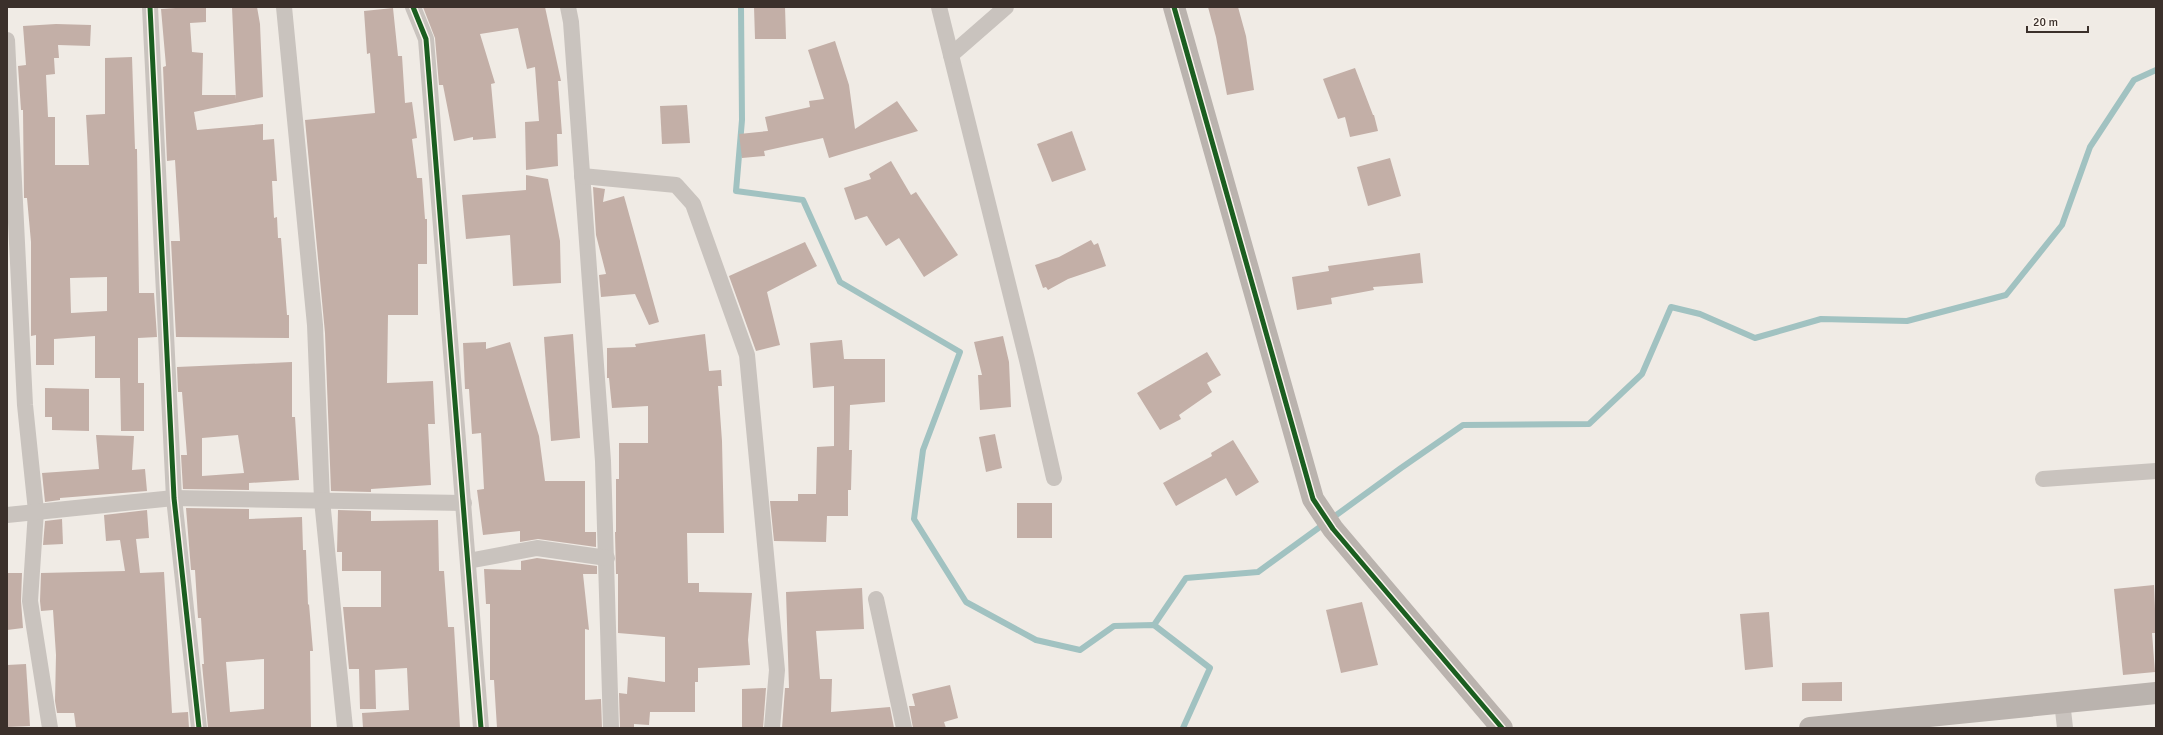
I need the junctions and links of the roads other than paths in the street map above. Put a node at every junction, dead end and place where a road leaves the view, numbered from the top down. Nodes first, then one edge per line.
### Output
1 (150, 7) edge
2 (284, 7) edge
3 (413, 7) edge
4 (568, 7) edge
5 (939, 7) edge
6 (1006, 7) edge
7 (1174, 7) edge
8 (7, 40) edge
9 (951, 55) junction
10 (582, 176) junction
11 (2156, 472) edge
12 (1054, 478) dead end
13 (2043, 479) dead end
14 (174, 498) junction
15 (322, 500) junction
16 (464, 503) junction
17 (36, 511) junction
18 (7, 515) edge
19 (607, 558) junction
20 (468, 561) junction
21 (876, 599) dead end
22 (2156, 693) edge
23 (2062, 701) junction
24 (50, 728) edge
25 (199, 728) edge
26 (344, 728) edge
27 (481, 728) edge
28 (611, 728) edge
29 (772, 728) edge
30 (904, 728) edge
31 (1502, 728) edge
32 (1810, 728) edge
33 (2065, 728) edge

1 - 14 street
2 - 15 street
3 - 16 street
4 - 10 street
5 - 9 street
6 - 9 street
7 - 31 street
8 - 17 street
9 - 12 street
10 - 19 street
10 - 29 street
11 - 13 street
14 - 15 street
14 - 17 street
14 - 25 street
15 - 16 street
15 - 26 street
16 - 20 street
17 - 18 street
17 - 24 street
19 - 20 street
19 - 28 street
20 - 27 street
21 - 30 street
22 - 23 street
23 - 32 street
23 - 33 street

